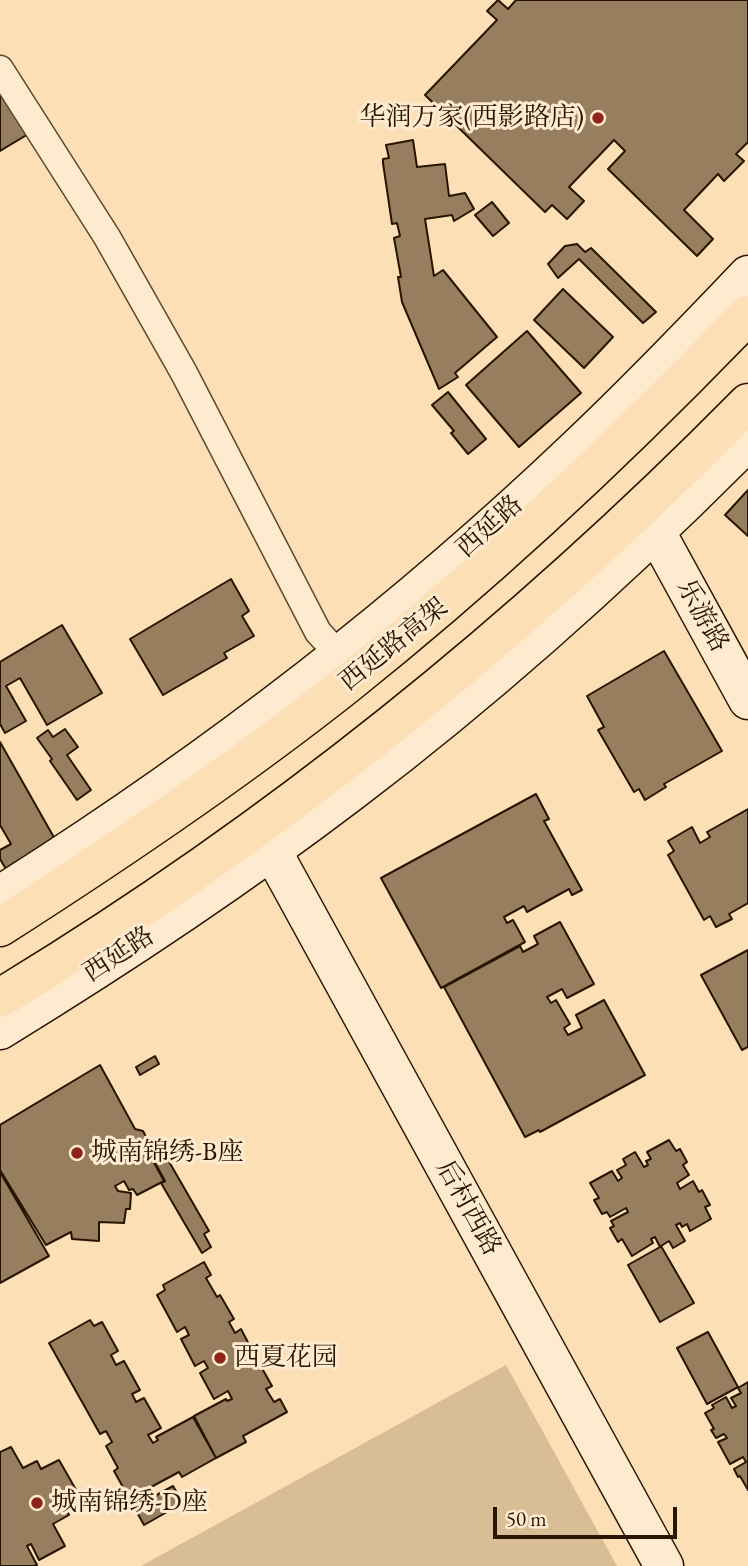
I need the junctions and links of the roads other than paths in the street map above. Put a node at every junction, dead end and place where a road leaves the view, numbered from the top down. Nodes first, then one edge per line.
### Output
1 (0, 69) edge
2 (748, 275) edge
3 (748, 314) edge
4 (748, 402) edge
5 (748, 441) edge
6 (656, 532) junction
7 (339, 655) junction
8 (748, 700) edge
9 (272, 851) junction
10 (0, 895) edge
11 (0, 927) edge
12 (0, 998) edge
13 (0, 1030) edge
14 (664, 1566) edge

1 - 7 street
2 - 7 main road, 西延路
3 - 11 highway, 西延路高架
4 - 12 highway
5 - 6 main road, 西延路
6 - 8 main road, 乐游路
6 - 9 main road, 西延路
7 - 10 main road, 西延路
9 - 13 main road, 西延路
9 - 14 main road, 后村西路

